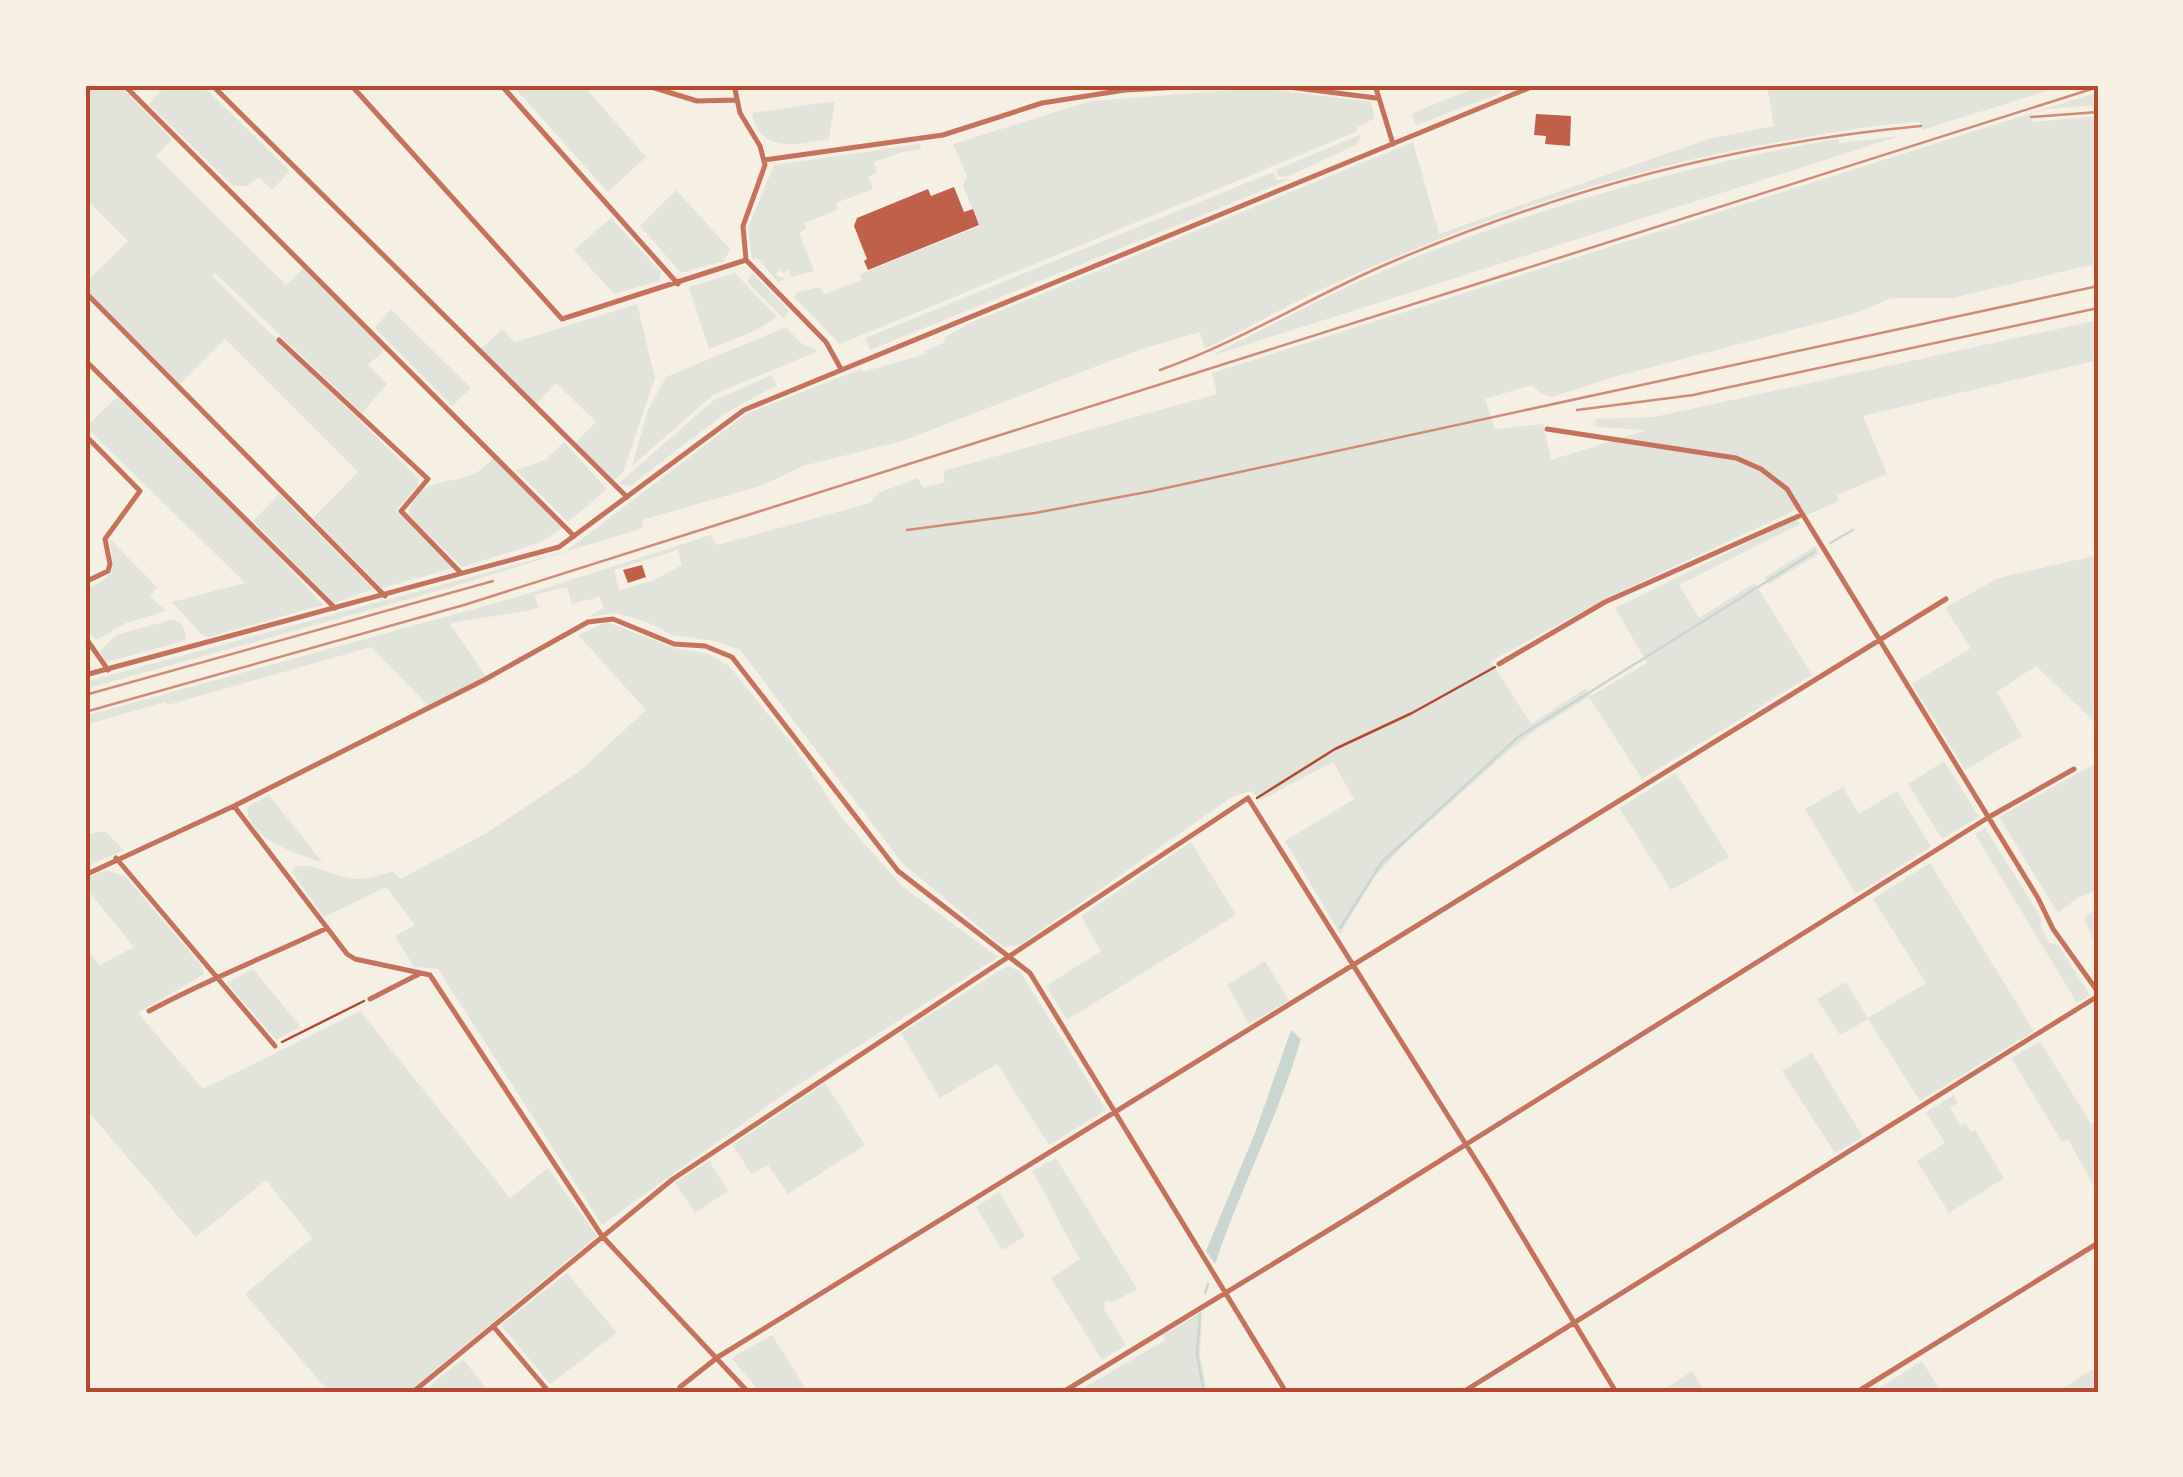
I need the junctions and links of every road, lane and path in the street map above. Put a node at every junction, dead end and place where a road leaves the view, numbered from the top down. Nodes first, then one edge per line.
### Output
1 (124, 85) edge
2 (212, 85) edge
3 (351, 85) edge
4 (502, 85) edge
5 (645, 85) edge
6 (734, 85) edge
7 (1220, 85) edge
8 (1273, 85) edge
9 (1375, 85) edge
10 (1536, 85) edge
11 (1376, 98) junction
12 (737, 100) junction
13 (1392, 144) junction
14 (764, 160) junction
15 (746, 260) junction
16 (678, 284) junction
17 (85, 292) edge
18 (279, 340) dead end
19 (85, 360) edge
20 (841, 370) junction
21 (1547, 428) dead end
22 (85, 435) edge
23 (626, 497) junction
24 (1802, 515) junction
25 (576, 537) junction
26 (462, 574) junction
27 (85, 582) edge
28 (385, 596) junction
29 (1946, 599) dead end
30 (335, 608) junction
31 (85, 637) edge
32 (1876, 640) junction
33 (1499, 664) joint
34 (108, 670) junction
35 (85, 676) edge
36 (2074, 769) dead end
37 (1250, 799) junction
38 (234, 806) junction
39 (1989, 817) junction
40 (116, 858) junction
41 (85, 874) edge
42 (326, 929) junction
43 (1008, 958) junction
44 (1352, 966) junction
45 (422, 973) junction
46 (217, 976) junction
47 (2098, 994) edge
48 (370, 998) joint
49 (149, 1011) dead end
50 (275, 1046) joint
51 (1116, 1113) junction
52 (1466, 1144) junction
53 (602, 1236) junction
54 (2098, 1243) edge
55 (1225, 1294) junction
56 (1575, 1324) junction
57 (494, 1326) junction
58 (718, 1358) junction
59 (680, 1387) dead end
60 (413, 1392) edge
61 (549, 1392) edge
62 (748, 1392) edge
63 (1063, 1392) edge
64 (1286, 1392) edge
65 (1463, 1392) edge
66 (1616, 1392) edge
67 (1858, 1392) edge

1 - 25 street
2 - 23 street
3 - 16 street
4 - 16 street
5 - 12 street
6 - 12 street
7 - 14 street
8 - 11 street
9 - 11 street
10 - 13 street
11 - 13 street
12 - 14 street
13 - 20 street
14 - 15 street
15 - 16 street
15 - 20 street
17 - 28 street
18 - 26 street
19 - 30 street
20 - 23 street
21 - 24 street
22 - 27 street
23 - 25 street
24 - 32 street
24 - 33 street
25 - 26 street
26 - 28 street
28 - 30 street
29 - 32 street
30 - 34 street
31 - 34 street
32 - 39 street
32 - 44 street
33 - 37 path
34 - 35 street
36 - 39 street
37 - 43 street
37 - 44 street
38 - 40 street
38 - 42 street
38 - 43 street
39 - 47 street
39 - 52 street
40 - 41 street
40 - 46 street
42 - 45 street
42 - 46 street
43 - 51 street
43 - 53 street
44 - 51 street
44 - 52 street
45 - 48 street
45 - 53 street
46 - 49 street
46 - 50 street
47 - 56 street
48 - 50 path
51 - 55 street
51 - 58 street
52 - 55 street
52 - 56 street
53 - 57 street
53 - 58 street
54 - 67 street
55 - 63 street
55 - 64 street
56 - 65 street
56 - 66 street
57 - 60 street
57 - 61 street
58 - 59 street
58 - 62 street

